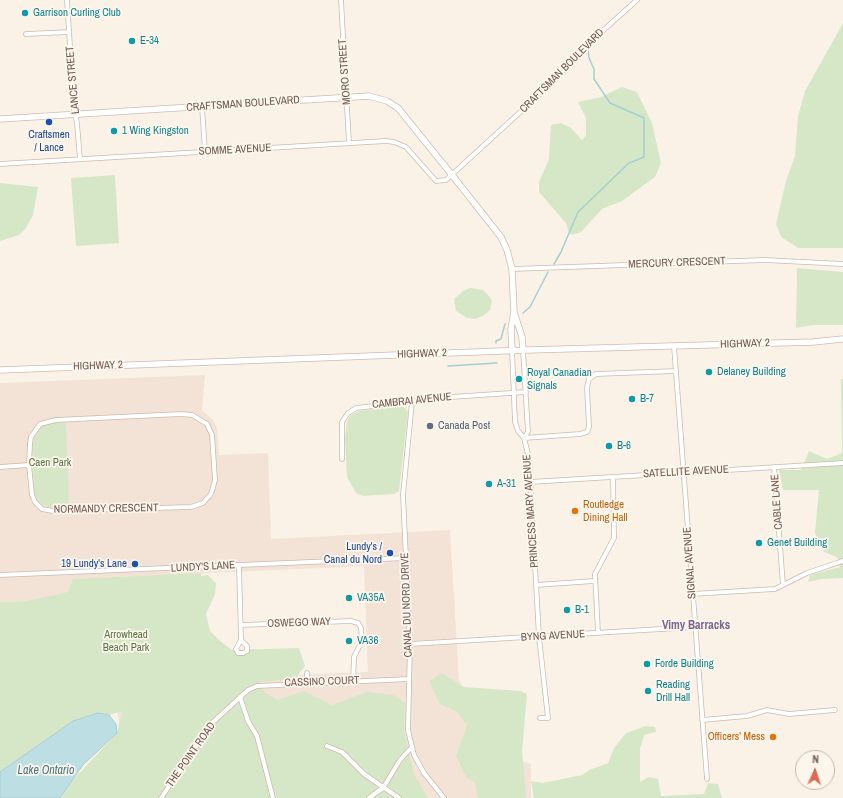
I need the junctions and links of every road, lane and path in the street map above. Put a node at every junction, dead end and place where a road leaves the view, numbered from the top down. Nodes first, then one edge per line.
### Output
1 (67, 0) edge
2 (341, 0) edge
3 (637, 0) edge
4 (69, 32) junction
5 (26, 34) dead end
6 (347, 98) junction
7 (202, 106) junction
8 (75, 115) junction
9 (0, 119) edge
10 (349, 143) junction
11 (205, 152) junction
12 (80, 159) junction
13 (0, 164) edge
14 (452, 175) junction
15 (843, 264) edge
16 (512, 269) junction
17 (514, 312) junction
18 (843, 339) edge
19 (674, 346) junction
20 (512, 350) junction
21 (524, 350) junction
22 (0, 370) edge
23 (675, 371) junction
24 (526, 392) junction
25 (514, 393) junction
26 (412, 402) junction
27 (524, 438) junction
28 (342, 459) dead end
29 (843, 463) edge
30 (29, 466) junction
31 (0, 467) edge
32 (774, 467) junction
33 (683, 472) junction
34 (613, 477) junction
35 (530, 482) junction
36 (406, 558) junction
37 (843, 561) edge
38 (239, 565) junction
39 (0, 575) edge
40 (594, 582) junction
41 (536, 584) junction
42 (783, 585) junction
43 (692, 594) junction
44 (241, 625) junction
45 (695, 627) junction
46 (598, 633) junction
47 (539, 637) junction
48 (241, 640) dead end
49 (410, 644) junction
50 (307, 673) dead end
51 (409, 679) junction
52 (353, 681) junction
53 (307, 682) junction
54 (240, 697) junction
55 (835, 710) dead end
56 (540, 718) dead end
57 (702, 720) junction
58 (327, 746) dead end
59 (411, 748) junction
60 (707, 779) dead end
61 (383, 788) junction
62 (161, 798) edge
63 (272, 798) edge
64 (370, 798) edge
65 (399, 798) edge
66 (444, 798) edge

1 - 4 street, LANCE STREET
2 - 6 street, MORO STREET
3 - 14 street, CRAFTSMAN BOULEVARD
4 - 5 street
4 - 8 street, LANCE STREET
6 - 7 main road, CRAFTSMAN BOULEVARD
6 - 10 street, MORO STREET
6 - 14 main road, CRAFTSMAN BOULEVARD
7 - 8 main road, CRAFTSMAN BOULEVARD
7 - 11 street
8 - 9 main road, CRAFTSMAN BOULEVARD
8 - 12 street, LANCE STREET
10 - 11 street, SOMME AVENUE
10 - 14 street, SOMME AVENUE
11 - 12 street, SOMME AVENUE
12 - 13 street, SOMME AVENUE
14 - 16 main road, CRAFTSMAN BOULEVARD
15 - 16 street, MERCURY CRESCENT
16 - 17 main road, CRAFTSMAN BOULEVARD
17 - 20 main road, CRAFTSMAN BOULEVARD
17 - 21 main road, CRAFTSMAN BOULEVARD
18 - 19 main road, HIGHWAY 2
19 - 21 main road, HIGHWAY 2
19 - 23 street, SIGNAL AVENUE
20 - 21 main road, HIGHWAY 2
20 - 22 main road, HIGHWAY 2
20 - 25 street, PRINCESS MARY AVENUE
21 - 24 street, PRINCESS MARY AVENUE
23 - 27 street
23 - 33 street, SIGNAL AVENUE
24 - 25 street, CAMBRAI AVENUE
24 - 27 street, PRINCESS MARY AVENUE
25 - 26 street, CAMBRAI AVENUE
25 - 27 street, PRINCESS MARY AVENUE
26 - 28 street, CAMBRAI AVENUE
26 - 36 street, CANAL DU NORD DRIVE
27 - 35 street, PRINCESS MARY AVENUE
29 - 32 street, SATELLITE AVENUE
30 - 30 street, NORMANDY CRESCENT
30 - 31 street
32 - 33 street, SATELLITE AVENUE
32 - 42 street, CABLE LANE
33 - 34 street, SATELLITE AVENUE
33 - 43 street, SIGNAL AVENUE
34 - 35 street, SATELLITE AVENUE
34 - 40 street
35 - 41 street, PRINCESS MARY AVENUE
36 - 38 street, LUNDY'S LANE
36 - 49 street, CANAL DU NORD DRIVE
37 - 42 street
38 - 39 street, LUNDY'S LANE
38 - 44 street
40 - 41 street
40 - 46 street
41 - 47 street, PRINCESS MARY AVENUE
42 - 43 street
43 - 45 street, SIGNAL AVENUE
44 - 48 street
44 - 52 street, OSWEGO WAY
45 - 46 street, BYNG AVENUE
45 - 57 street, SIGNAL AVENUE
46 - 47 street, BYNG AVENUE
47 - 49 street, BYNG AVENUE
47 - 56 street, PRINCESS MARY AVENUE
49 - 51 street, CANAL DU NORD DRIVE
50 - 53 street
51 - 52 street, CASSINO COURT
51 - 59 street, CANAL DU NORD DRIVE
52 - 53 street, CASSINO COURT
53 - 54 street, CASSINO COURT
54 - 62 street, THE POINT ROAD
54 - 63 street
55 - 57 street
57 - 60 street, SIGNAL AVENUE
58 - 61 street
59 - 61 street
59 - 66 street, CANAL DU NORD DRIVE
61 - 64 street
61 - 65 street

